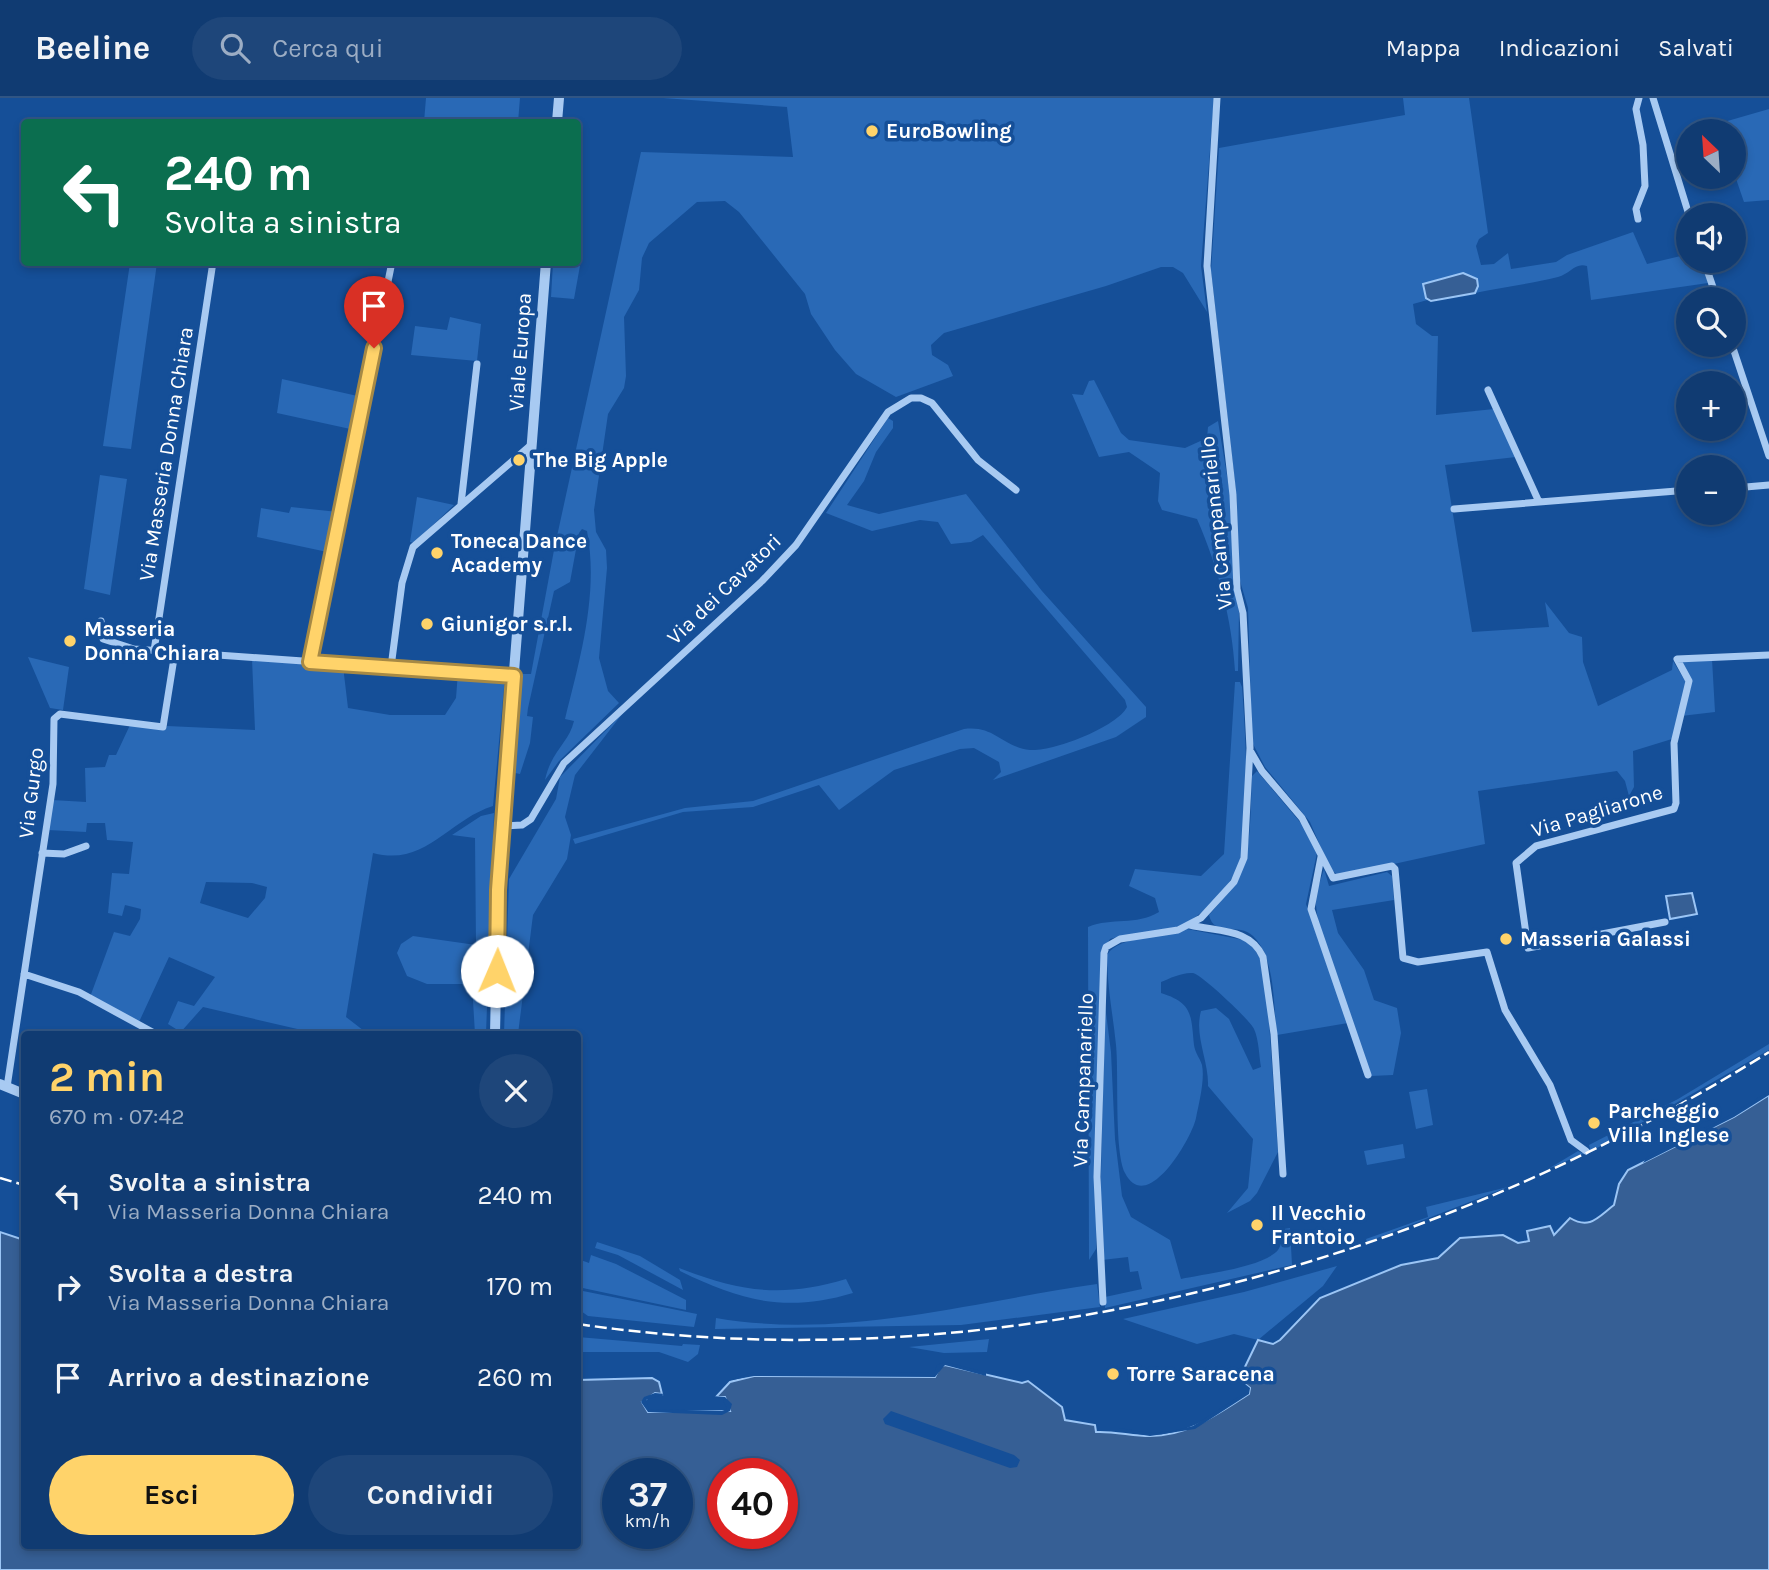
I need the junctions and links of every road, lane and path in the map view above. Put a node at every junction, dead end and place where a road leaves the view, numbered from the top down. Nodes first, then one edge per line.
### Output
1 (559, 98) edge
2 (1217, 98) edge
3 (1639, 98) edge
4 (1653, 98) edge
5 (557, 119) edge
6 (1685, 203) edge
7 (1638, 219) dead end
8 (212, 266) edge
9 (391, 266) edge
10 (546, 266) edge
11 (1736, 357) edge
12 (477, 364) dead end
13 (1488, 390) dead end
14 (532, 444) junction
15 (1769, 456) edge
16 (1769, 485) edge
17 (1746, 487) edge
18 (1016, 490) dead end
19 (1676, 492) edge
20 (1539, 502) junction
21 (461, 504) junction
22 (1454, 509) dead end
23 (101, 621) dead end
24 (153, 651) junction
25 (175, 652) junction
26 (1769, 655) edge
27 (310, 662) junction
28 (391, 667) junction
29 (514, 676) junction
30 (1250, 748) junction
31 (502, 826) junction
32 (86, 846) dead end
33 (42, 853) junction
34 (1321, 857) junction
35 (1665, 922) dead end
36 (1190, 925) junction
37 (24, 974) junction
38 (150, 1031) edge
39 (495, 1031) edge
40 (1368, 1075) dead end
41 (3, 1086) edge
42 (21, 1093) edge
43 (1586, 1151) dead end
44 (1283, 1174) dead end
45 (1103, 1302) dead end

1 - 5 street
2 - 30 street, Via Campanariello
3 - 7 street
4 - 6 street
8 - 24 street, Via Masseria Donna Chiara
9 - 27 street
10 - 14 street, Viale Europa
11 - 15 street
12 - 21 street, Viale Europa
13 - 20 street
14 - 21 street
14 - 29 street, Viale Europa
16 - 17 street
18 - 31 street, Via dei Cavatori
19 - 20 street
20 - 22 street
21 - 28 street
23 - 24 street
24 - 25 street
25 - 27 street
25 - 33 street, Via Gurgo
26 - 35 street, Via Pagliarone
27 - 28 street
28 - 29 street
29 - 31 street, Viale Europa
30 - 34 street
30 - 36 street, Via Campanariello
31 - 39 street, Viale Europa
32 - 33 street
33 - 37 street, Via Gurgo
34 - 40 street
34 - 43 street
36 - 44 street, Via Campanariello
36 - 45 street, Via Campanariello
37 - 38 street
37 - 41 street, Via Gurgo
41 - 42 street

